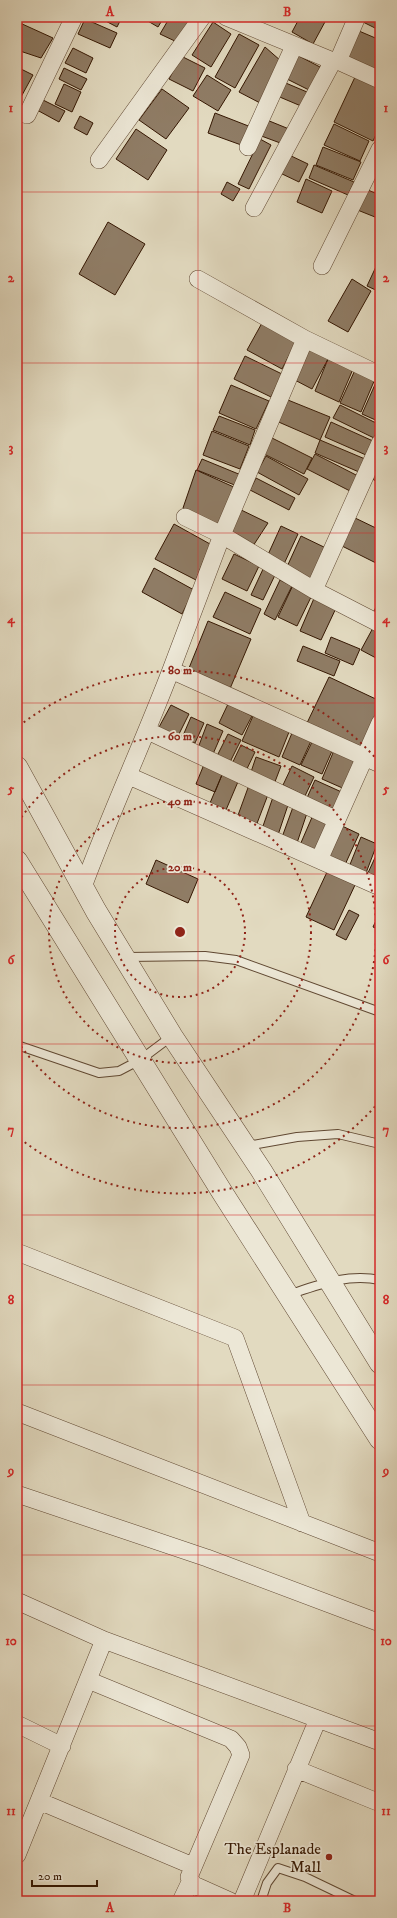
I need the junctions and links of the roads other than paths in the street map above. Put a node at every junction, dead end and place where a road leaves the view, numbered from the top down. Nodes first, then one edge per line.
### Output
1 (74, 17) edge
2 (202, 17) edge
3 (226, 17) edge
4 (357, 17) edge
5 (294, 46) junction
6 (335, 61) junction
7 (380, 80) edge
8 (28, 115) dead end
9 (248, 147) dead end
10 (380, 149) edge
11 (99, 160) dead end
12 (254, 208) dead end
13 (322, 266) dead end
14 (198, 279) dead end
15 (305, 339) junction
16 (380, 375) edge
17 (380, 443) edge
18 (185, 517) dead end
19 (222, 535) junction
20 (314, 590) junction
21 (380, 624) edge
22 (171, 670) junction
23 (380, 723) edge
24 (148, 731) junction
25 (373, 760) edge
26 (17, 767) edge
27 (129, 776) junction
28 (337, 820) junction
29 (319, 860) junction
30 (17, 861) edge
31 (83, 887) junction
32 (380, 887) edge
33 (124, 957) junction
34 (380, 1012) edge
35 (172, 1036) junction
36 (17, 1045) edge
37 (140, 1060) junction
38 (380, 1144) edge
39 (246, 1146) junction
40 (17, 1252) edge
41 (380, 1280) edge
42 (330, 1281) junction
43 (288, 1295) junction
44 (380, 1363) edge
45 (17, 1412) edge
46 (380, 1439) edge
47 (17, 1494) edge
48 (302, 1523) junction
49 (380, 1553) edge
50 (17, 1601) edge
51 (380, 1623) edge
52 (104, 1640) junction
53 (88, 1680) junction
54 (318, 1719) junction
55 (17, 1724) edge
56 (380, 1742) edge
57 (62, 1746) junction
58 (296, 1769) junction
59 (39, 1801) junction
60 (380, 1803) edge
61 (22, 1828) edge
62 (17, 1855) edge
63 (192, 1873) junction
64 (181, 1901) edge
65 (230, 1901) edge
66 (242, 1901) edge
67 (260, 1901) edge
68 (355, 1901) edge

1 - 8 street
2 - 11 street
3 - 5 street
4 - 6 street
5 - 6 street
5 - 9 street
6 - 7 street
6 - 12 street
10 - 13 street
14 - 15 street
15 - 16 street
15 - 19 street
17 - 20 street
18 - 19 street
19 - 20 street
19 - 22 street
20 - 21 street
22 - 24 street
22 - 25 street
23 - 25 street
24 - 27 street
24 - 28 street
25 - 28 street
26 - 31 street
27 - 29 street
27 - 31 street
28 - 29 street
29 - 32 street
30 - 37 street
31 - 33 street
33 - 34 lane
33 - 35 street
35 - 37 lane
35 - 39 street
36 - 37 lane
37 - 43 street
38 - 39 lane
39 - 42 street
40 - 48 street
41 - 42 lane
42 - 43 lane
42 - 44 street
43 - 46 street
45 - 48 street
47 - 51 street
48 - 49 street
50 - 52 street
52 - 53 street
52 - 54 street
53 - 57 street
53 - 63 street
54 - 56 street
54 - 58 street
55 - 57 street
57 - 59 street
58 - 60 street
58 - 66 street
59 - 61 street
59 - 63 street
61 - 62 street
63 - 64 street
63 - 65 street
67 - 68 lane

